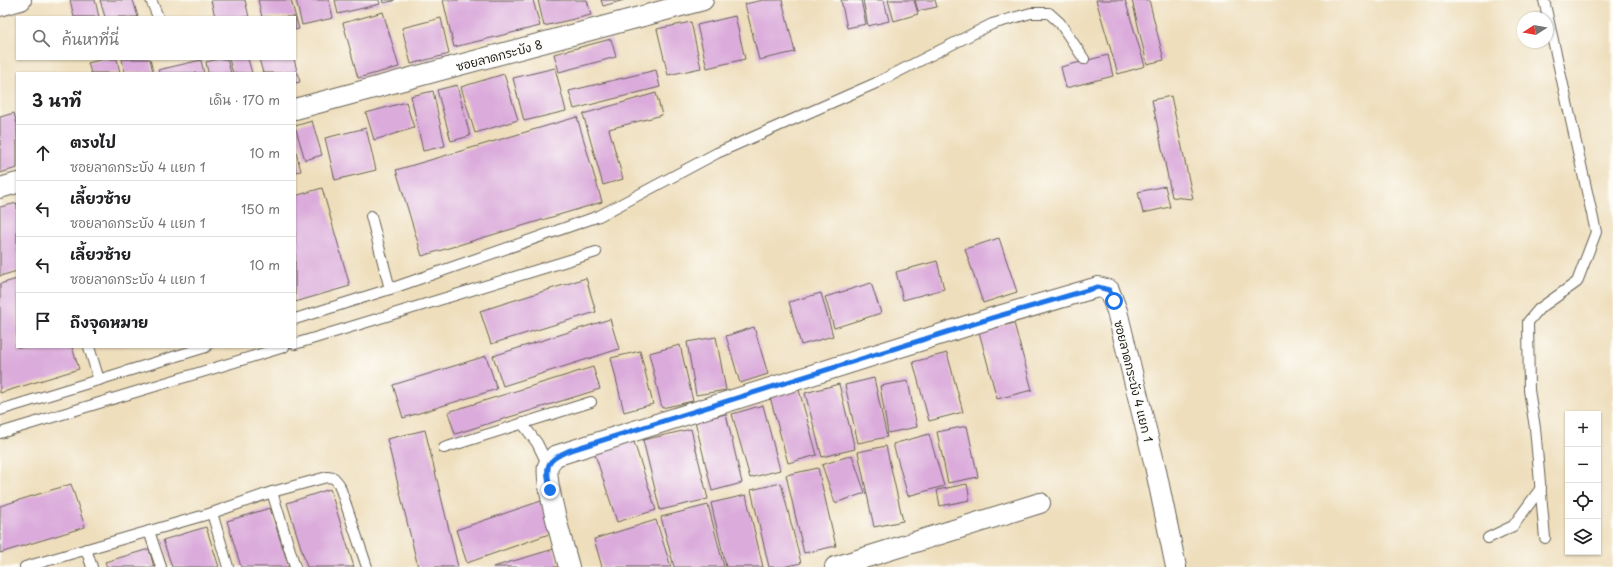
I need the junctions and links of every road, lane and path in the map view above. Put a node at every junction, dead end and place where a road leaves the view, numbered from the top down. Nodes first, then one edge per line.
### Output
1 (21, 0) edge
2 (151, 0) edge
3 (703, 0) edge
4 (1544, 0) edge
5 (0, 6) edge
6 (158, 16) edge
7 (1084, 59) dead end
8 (296, 109) edge
9 (16, 183) edge
10 (0, 188) edge
11 (371, 216) dead end
12 (596, 252) dead end
13 (390, 289) junction
14 (296, 319) edge
15 (296, 344) edge
16 (89, 348) edge
17 (203, 348) edge
18 (281, 348) edge
19 (99, 380) junction
20 (591, 402) dead end
21 (0, 410) edge
22 (522, 423) junction
23 (0, 433) edge
24 (444, 448) dead end
25 (548, 465) junction
26 (1541, 488) junction
27 (272, 492) junction
28 (1040, 503) dead end
29 (212, 512) junction
30 (149, 531) junction
31 (1488, 538) dead end
32 (1545, 538) dead end
33 (86, 549) junction
34 (25, 567) edge
35 (92, 567) edge
36 (161, 567) edge
37 (228, 567) edge
38 (295, 567) edge
39 (367, 567) edge
40 (569, 567) edge
41 (835, 567) edge
42 (1176, 567) edge

1 - 5 street
2 - 6 lane
3 - 8 street, ซอยลาดกระบัง 8
4 - 26 lane
7 - 13 lane
9 - 10 street
11 - 13 lane
12 - 15 lane
13 - 14 lane
16 - 19 lane
17 - 19 lane
18 - 23 lane
19 - 21 lane
20 - 22 lane
22 - 24 lane
22 - 25 lane
25 - 40 street
25 - 42 street, ซอยลาดกระบัง 4 แยก 1
26 - 31 lane
26 - 32 lane
27 - 29 lane
27 - 38 lane
27 - 39 lane
28 - 41 street
29 - 30 lane
29 - 37 lane
30 - 33 lane
30 - 36 lane
33 - 34 lane
33 - 35 lane

